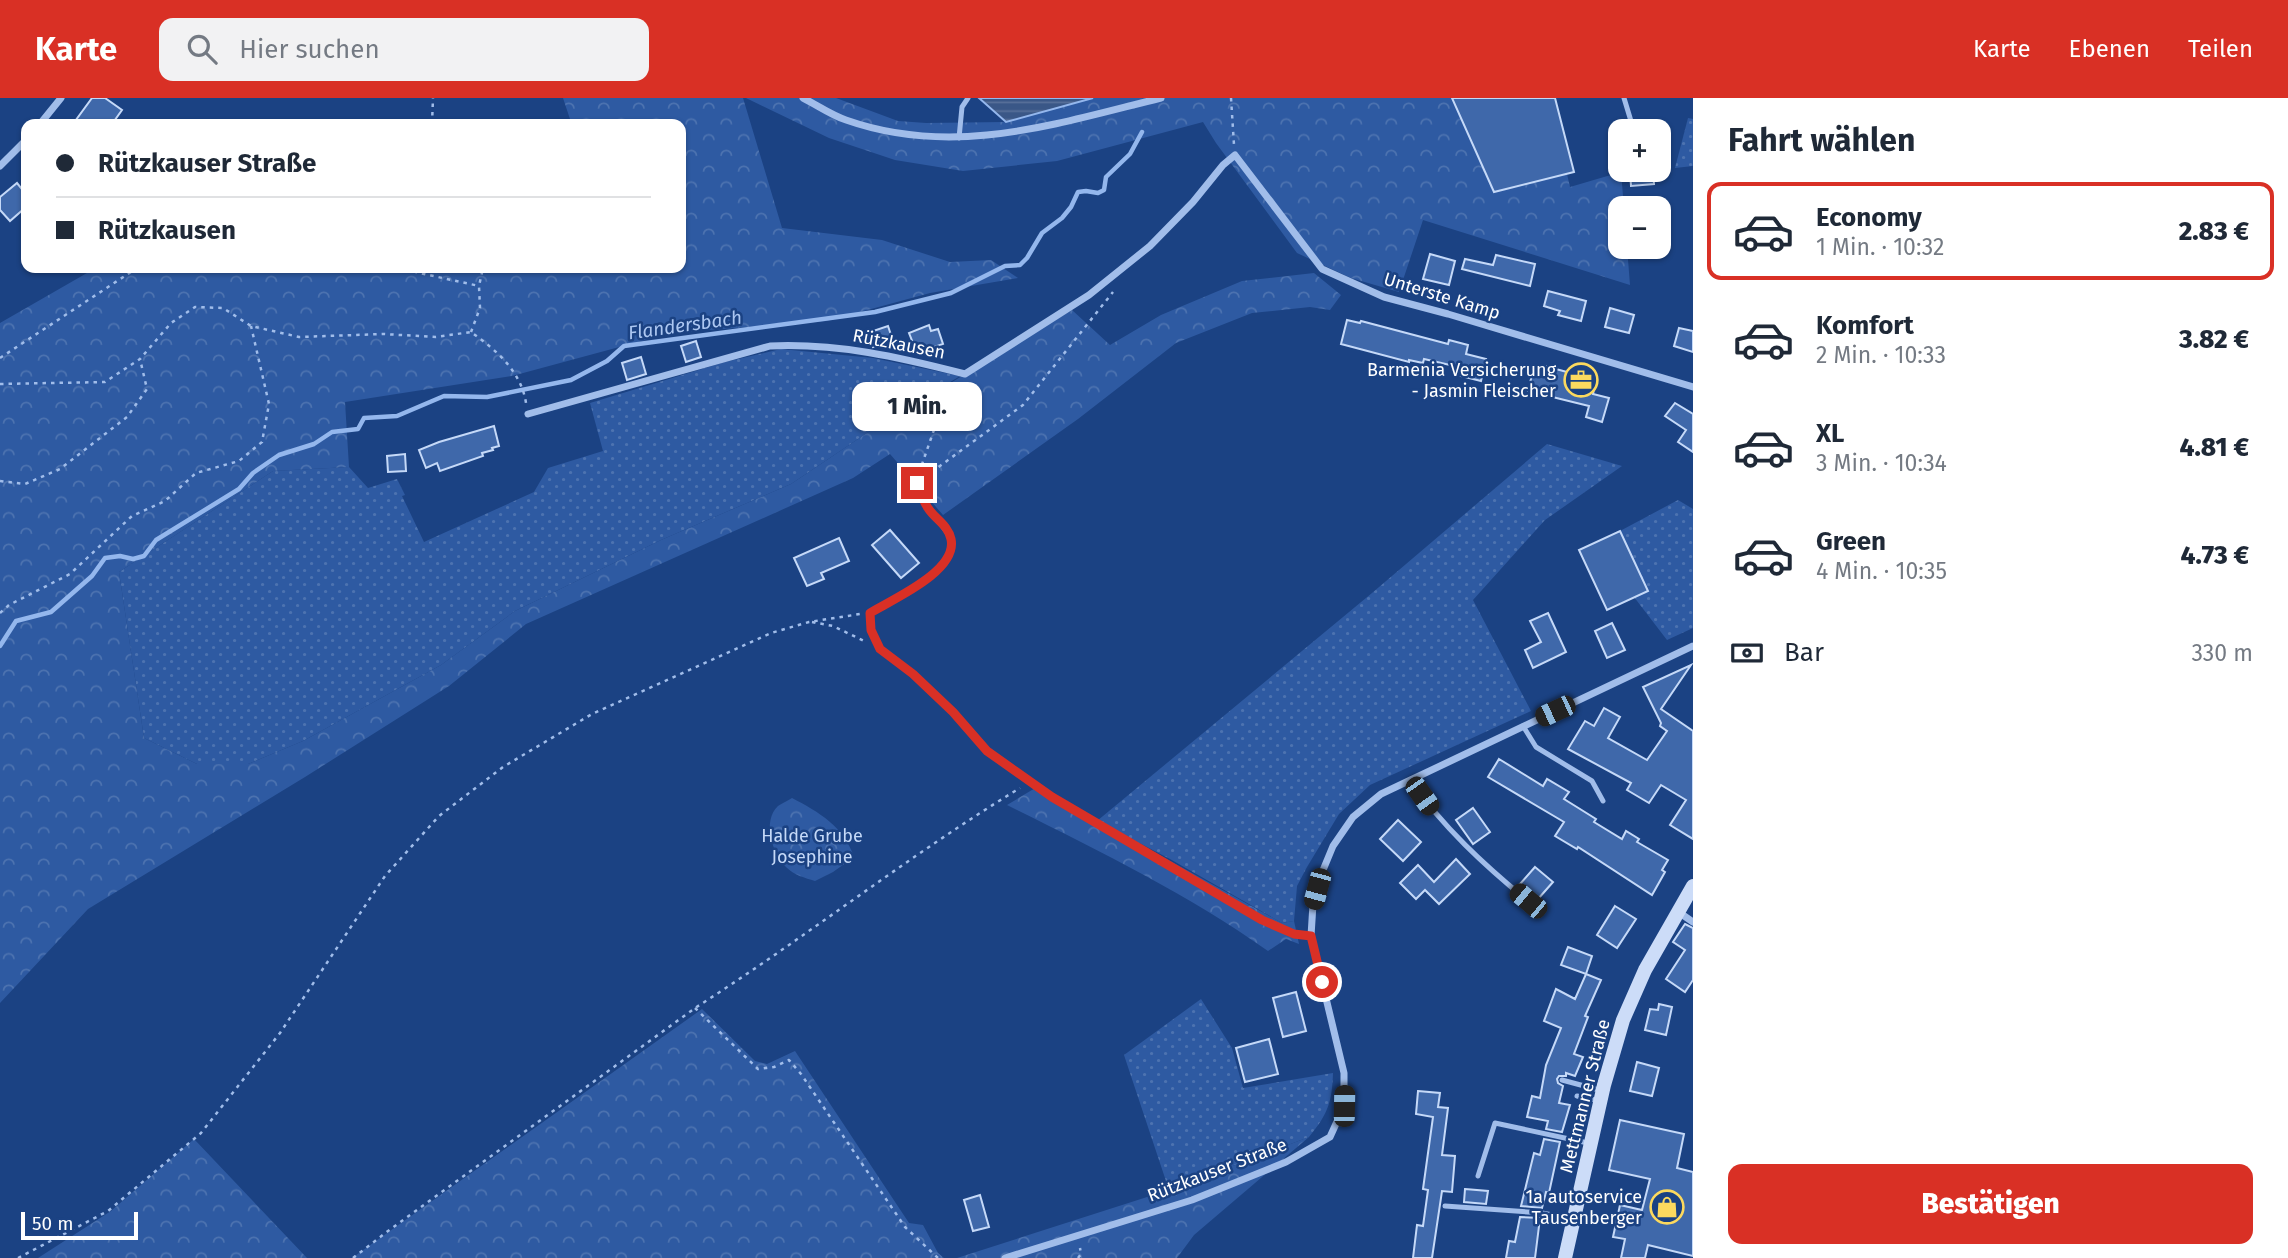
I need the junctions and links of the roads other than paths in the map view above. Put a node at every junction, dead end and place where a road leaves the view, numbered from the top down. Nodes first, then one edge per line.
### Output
1 (61, 98) edge
2 (803, 98) edge
3 (968, 98) edge
4 (1161, 98) edge
5 (1624, 98) edge
6 (44, 119) edge
7 (1630, 119) edge
8 (959, 138) junction
9 (21, 145) edge
10 (1235, 155) joint
11 (0, 166) edge
12 (1693, 387) edge
13 (528, 414) dead end
14 (917, 483) road end
15 (1693, 646) edge
16 (1523, 726) junction
17 (1410, 780) junction
18 (1603, 801) dead end
19 (1693, 886) edge
20 (1528, 901) dead end
21 (1677, 911) junction
22 (1693, 922) edge
23 (1311, 936) junction
24 (1562, 1080) dead end
25 (1577, 1096) dead end
26 (1602, 1096) junction
27 (1591, 1143) junction
28 (1478, 1176) dead end
29 (1445, 1206) dead end
30 (1574, 1219) junction
31 (1005, 1258) edge
32 (1565, 1258) edge

1 - 6 street
2 - 8 street
3 - 8 lane
4 - 8 street
5 - 7 lane
9 - 11 street
10 - 12 street, Unterste Kamp
10 - 13 street, Rützkausen
14 - 23 street
15 - 16 street, Rützkauser Straße
16 - 17 street, Rützkauser Straße
16 - 18 lane
17 - 20 lane
17 - 23 street, Rützkauser Straße
19 - 21 street, Mettmanner Straße
21 - 22 street
21 - 26 street, Mettmanner Straße
23 - 31 street, Rützkauser Straße
24 - 26 lane
25 - 26 lane
26 - 27 street, Mettmanner Straße
27 - 28 lane
27 - 30 street, Mettmanner Straße
29 - 30 lane
30 - 32 street, Mettmanner Straße

